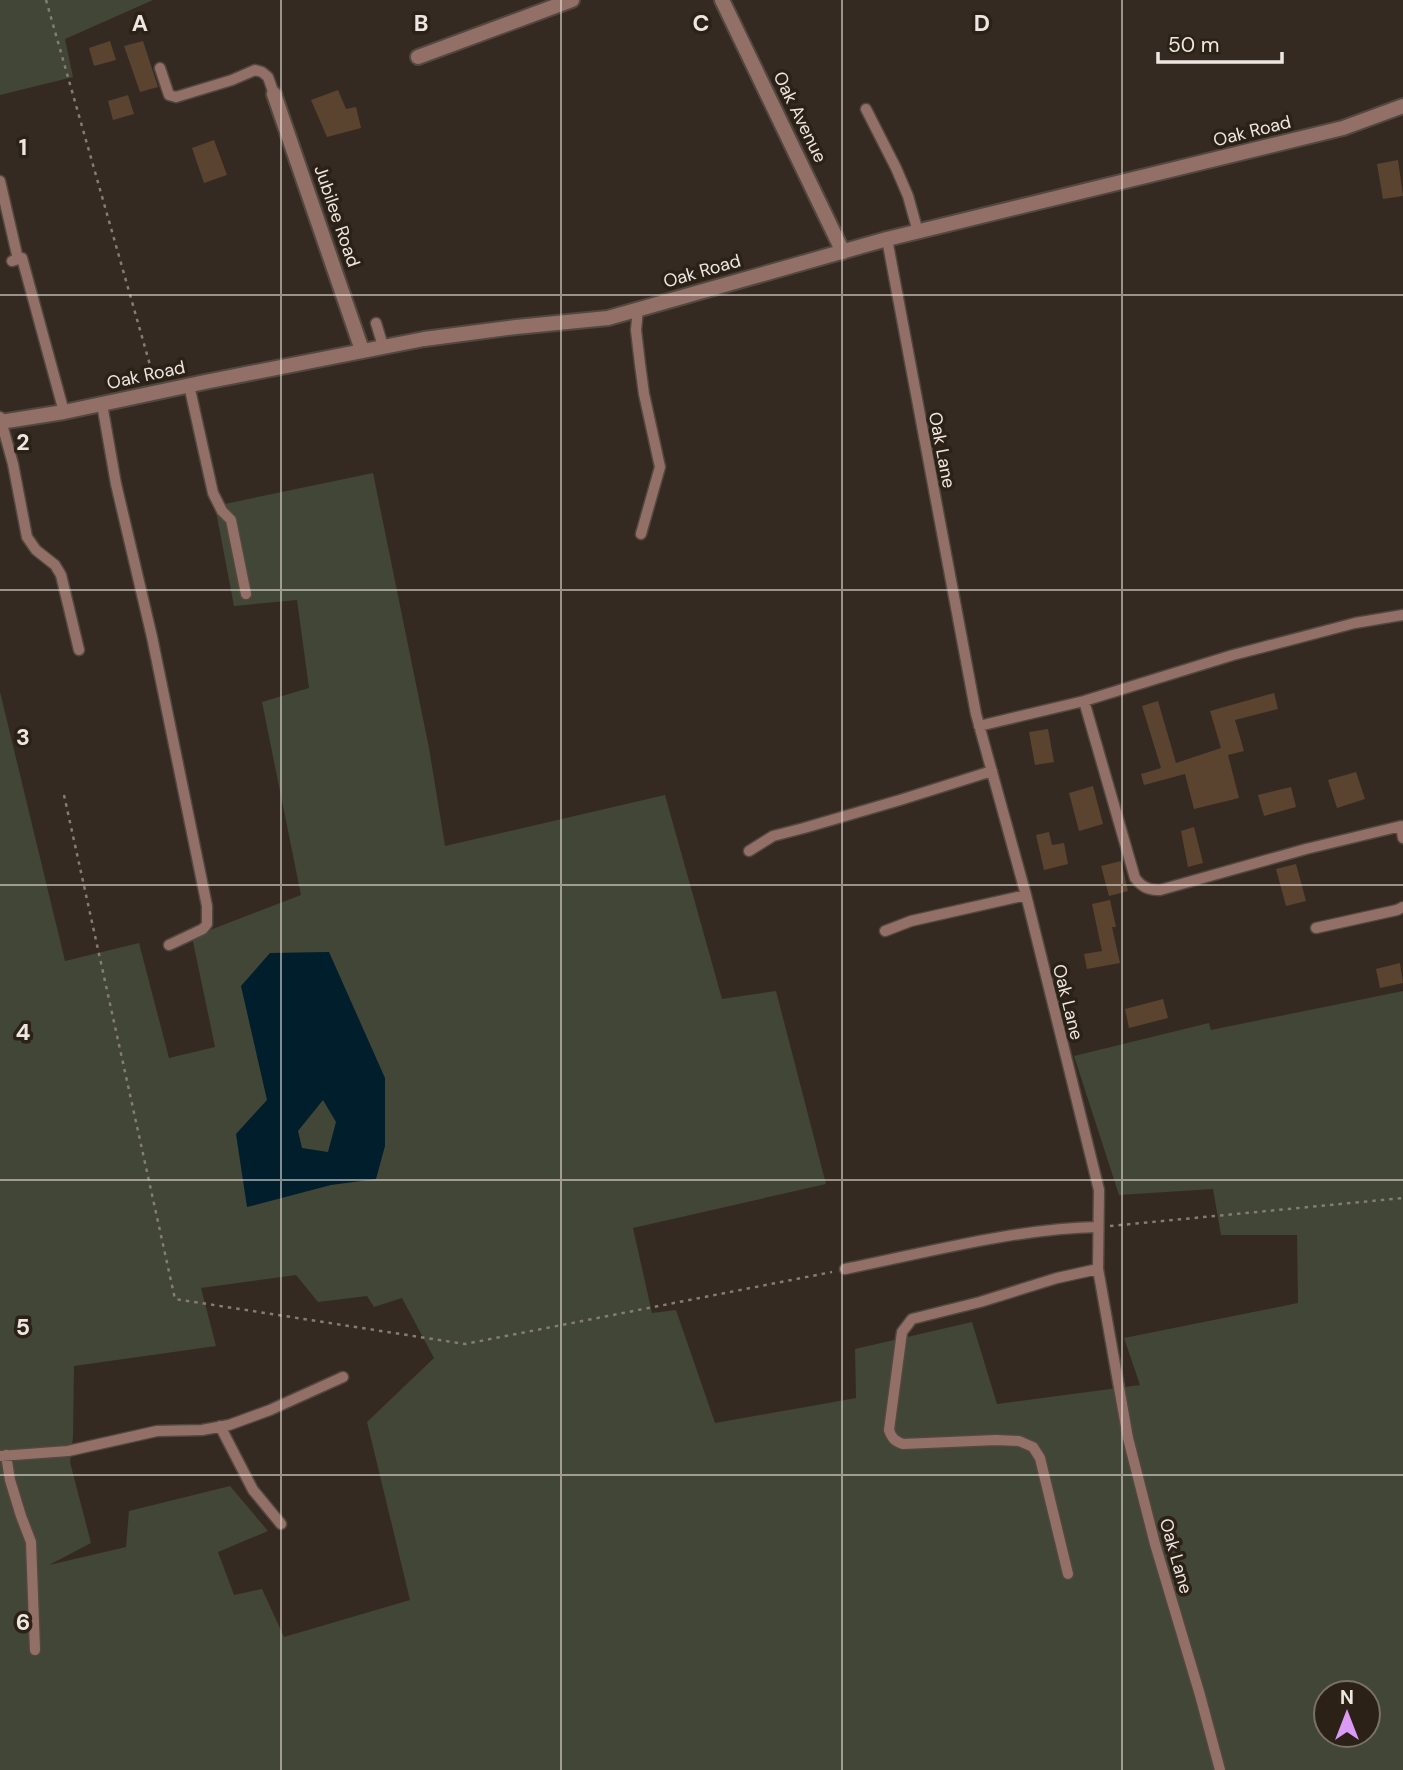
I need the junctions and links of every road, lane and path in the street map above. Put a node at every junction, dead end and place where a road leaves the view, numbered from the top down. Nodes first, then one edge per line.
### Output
1 (46, 0) edge
2 (572, 0) edge
3 (722, 0) edge
4 (418, 57) dead end
5 (159, 68) dead end
6 (274, 94) joint
7 (1403, 106) edge
8 (866, 109) dead end
9 (0, 181) edge
10 (918, 232) junction
11 (887, 239) junction
12 (843, 252) junction
13 (638, 309) junction
14 (376, 323) dead end
15 (383, 346) junction
16 (362, 350) junction
17 (189, 385) junction
18 (158, 392) junction
19 (102, 404) junction
20 (64, 412) junction
21 (1, 420) edge
22 (641, 534) dead end
23 (246, 594) dead end
24 (1403, 615) edge
25 (79, 650) dead end
26 (1084, 701) junction
27 (979, 726) junction
28 (992, 771) junction
29 (64, 795) dead end
30 (1403, 838) edge
31 (749, 851) dead end
32 (1026, 895) junction
33 (1403, 907) edge
34 (1316, 928) dead end
35 (885, 931) dead end
36 (169, 946) dead end
37 (1403, 1198) edge
38 (1098, 1227) junction
39 (845, 1269) joint
40 (1098, 1269) junction
41 (343, 1377) dead end
42 (220, 1426) junction
43 (3, 1455) edge
44 (281, 1524) dead end
45 (1068, 1574) dead end
46 (35, 1650) dead end
47 (1220, 1770) edge

1 - 18 path
2 - 4 street
3 - 12 street, Oak Avenue
5 - 6 lane
6 - 16 street, Jubilee Road
7 - 10 street, Oak Road
8 - 10 lane
9 - 20 lane
10 - 11 street, Oak Road
11 - 12 street, Oak Road
11 - 27 lane, Oak Lane
12 - 13 street, Oak Road
13 - 15 street, Oak Road
13 - 22 lane
14 - 15 lane
15 - 16 street, Oak Road
16 - 17 street, Oak Road
17 - 18 street, Oak Road
17 - 23 lane
18 - 19 street, Oak Road
19 - 20 street, Oak Road
19 - 36 lane
20 - 21 street, Oak Road
21 - 25 lane
24 - 26 lane
26 - 27 lane
26 - 30 lane
27 - 28 lane, Oak Lane
28 - 31 lane
28 - 32 lane, Oak Lane
29 - 39 path
32 - 35 lane
32 - 38 lane, Oak Lane
33 - 34 lane
37 - 38 path
38 - 39 lane
38 - 40 lane, Oak Lane
40 - 45 lane
40 - 47 lane, Oak Lane
41 - 42 lane
42 - 43 lane
42 - 44 lane
43 - 46 lane

